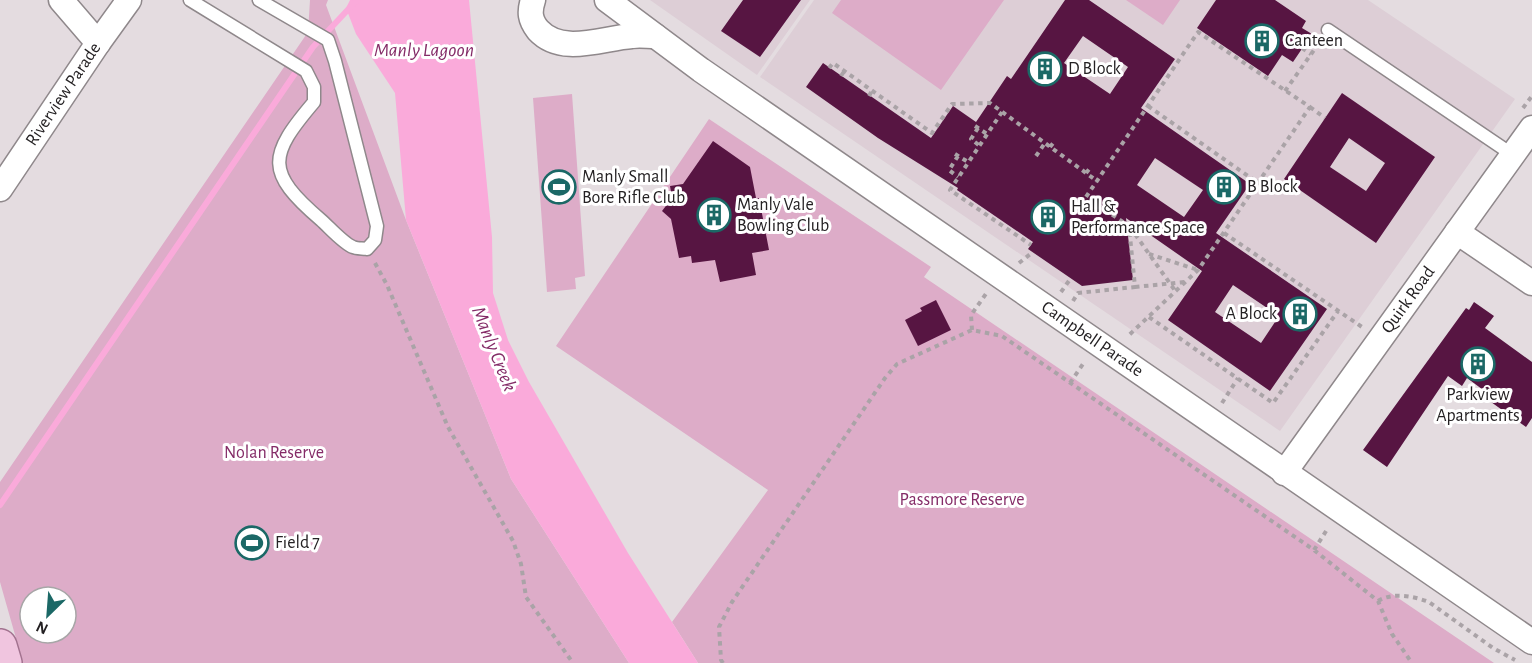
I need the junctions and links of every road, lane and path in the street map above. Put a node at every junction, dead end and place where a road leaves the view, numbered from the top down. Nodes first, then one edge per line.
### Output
1 (61, 0) edge
2 (129, 0) edge
3 (190, 0) edge
4 (259, 0) edge
5 (533, 0) edge
6 (607, 0) edge
7 (1328, 30) joint
8 (655, 36) junction
9 (98, 42) junction
10 (1302, 48) dead end
11 (1311, 54) junction
12 (830, 68) dead end
13 (845, 70) junction
14 (841, 76) dead end
15 (873, 89) junction
16 (1285, 91) junction
17 (869, 96) dead end
18 (1148, 106) junction
19 (1310, 107) junction
20 (901, 111) junction
21 (1002, 112) junction
22 (897, 116) dead end
23 (1325, 117) dead end
24 (1532, 129) edge
25 (987, 134) junction
26 (1054, 142) dead end
27 (1045, 143) junction
28 (980, 146) junction
29 (1050, 147) junction
30 (1513, 155) junction
31 (1036, 156) dead end
32 (968, 162) junction
33 (1091, 167) dead end
34 (1086, 173) junction
35 (958, 177) junction
36 (1097, 181) junction
37 (1258, 183) junction
38 (0, 189) edge
39 (1086, 197) junction
40 (1082, 204) dead end
41 (1129, 226) junction
42 (1457, 232) junction
43 (1224, 233) junction
44 (1031, 245) dead end
45 (367, 249) junction
46 (1148, 253) junction
47 (1198, 270) junction
48 (999, 275) junction
49 (1186, 282) junction
50 (1170, 284) junction
51 (1532, 284) edge
52 (1135, 287) junction
53 (1176, 292) junction
54 (1338, 311) junction
55 (1149, 316) junction
56 (1061, 318) junction
57 (972, 330) junction
58 (1356, 337) dead end
59 (1098, 343) junction
60 (1238, 378) junction
61 (1070, 383) junction
62 (1231, 408) dead end
63 (1216, 412) junction
64 (1284, 473) junction
65 (1378, 601) junction
66 (1532, 642) edge
67 (0, 646) edge
68 (5, 663) edge
69 (573, 663) edge
70 (723, 663) edge
71 (1412, 663) edge
72 (1521, 663) edge

1 - 9 street
2 - 9 street, Riverview Parade
3 - 45 lane
4 - 45 lane
5 - 8 street
6 - 8 street, Campbell Parade
7 - 11 path
7 - 30 lane
8 - 48 street, Campbell Parade
9 - 38 street, Riverview Parade
10 - 11 path
11 - 16 path
12 - 13 path
13 - 14 path
13 - 15 path
15 - 17 path
15 - 20 path
16 - 18 path
16 - 19 path
18 - 36 path
18 - 37 path
19 - 23 path
19 - 37 path
20 - 21 path
20 - 22 path
21 - 25 path
21 - 27 path
24 - 30 street, Quirk Road
25 - 28 path
25 - 28 path
26 - 29 path
27 - 29 path
27 - 31 path
28 - 32 path
29 - 34 path
30 - 42 street, Quirk Road
32 - 35 path
32 - 35 path
33 - 34 path
34 - 36 path
35 - 44 path
36 - 39 path
37 - 43 path
39 - 40 path
39 - 41 path
41 - 46 path
41 - 52 path
42 - 51 street
42 - 64 street, Quirk Road
43 - 47 path
43 - 54 path
45 - 69 path
46 - 47 path
46 - 50 path
47 - 49 path
48 - 56 street, Campbell Parade
48 - 57 path
49 - 50 path
49 - 53 path
50 - 52 path
50 - 53 path
52 - 56 path
53 - 55 path
54 - 58 path
54 - 60 path
55 - 59 path
55 - 60 path
56 - 59 street, Campbell Parade
57 - 61 path
57 - 70 path
59 - 61 path
59 - 63 street, Campbell Parade
60 - 63 path
61 - 65 path
62 - 63 path
63 - 64 street, Campbell Parade
64 - 66 street, Campbell Parade
65 - 71 path
65 - 72 path
67 - 68 main road

